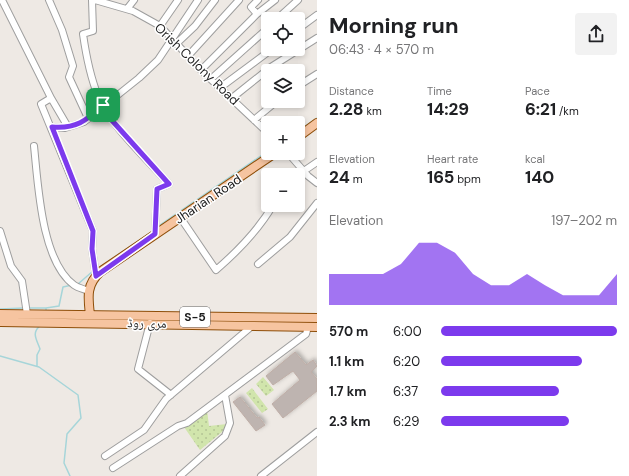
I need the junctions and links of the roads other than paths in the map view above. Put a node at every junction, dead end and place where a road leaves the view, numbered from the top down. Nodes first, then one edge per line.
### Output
1 (2, 0) edge
2 (49, 0) edge
3 (92, 0) edge
4 (134, 0) edge
5 (178, 0) edge
6 (198, 0) edge
7 (214, 0) edge
8 (239, 0) edge
9 (258, 0) edge
10 (276, 0) edge
11 (298, 0) edge
12 (100, 1) edge
13 (127, 9) junction
14 (285, 12) edge
15 (257, 14) junction
16 (317, 15) edge
17 (305, 24) edge
18 (160, 26) junction
19 (261, 34) edge
20 (317, 38) edge
21 (175, 41) junction
22 (188, 56) junction
23 (263, 56) edge
24 (201, 70) junction
25 (317, 74) edge
26 (211, 79) junction
27 (305, 82) edge
28 (221, 87) junction
29 (51, 98) junction
30 (232, 98) junction
31 (103, 105) junction
32 (269, 108) edge
33 (88, 118) junction
34 (254, 120) junction
35 (317, 123) edge
36 (261, 126) edge
37 (52, 127) junction
38 (68, 127) junction
39 (305, 132) edge
40 (34, 146) dead end
41 (265, 160) edge
42 (294, 160) edge
43 (317, 162) edge
44 (301, 168) edge
45 (305, 170) edge
46 (305, 172) edge
47 (317, 183) edge
48 (317, 203) edge
49 (269, 212) edge
50 (180, 217) junction
51 (0, 230) edge
52 (155, 234) junction
53 (258, 264) dead end
54 (96, 276) junction
55 (88, 291) junction
56 (0, 314) edge
57 (90, 315) junction
58 (32, 316) junction
59 (73, 318) junction
60 (317, 318) edge
61 (178, 320) junction
62 (0, 322) edge
63 (150, 323) junction
64 (252, 325) junction
65 (308, 327) junction
66 (317, 327) edge
67 (171, 395) junction
68 (225, 395) junction
69 (317, 432) edge
70 (105, 456) dead end
71 (113, 468) dead end
72 (180, 476) edge
73 (261, 476) edge

1 - 29 street
2 - 33 street
3 - 31 street
4 - 13 street
5 - 18 street
6 - 21 street
7 - 21 street
8 - 22 street
9 - 15 street
10 - 15 street
11 - 14 street
12 - 13 street, Orish Colony Road
13 - 18 street, Orish Colony Road
15 - 24 street
16 - 17 street
18 - 21 street, Orish Colony Road
19 - 26 street
20 - 30 street
21 - 22 street, Orish Colony Road
21 - 31 street
22 - 24 street, Orish Colony Road
23 - 28 street
24 - 26 street, Orish Colony Road
25 - 27 street
26 - 28 street, Orish Colony Road
28 - 30 street, Orish Colony Road
29 - 37 street
29 - 38 street
30 - 34 street, Orish Colony Road
31 - 33 street
31 - 52 street
32 - 34 street
33 - 38 street
34 - 36 street, Orish Colony Road
35 - 39 main road
37 - 38 street
37 - 54 street
40 - 55 street
41 - 50 main road, Jharian Road
42 - 44 street
43 - 45 street
46 - 47 street
48 - 53 street
49 - 50 street
50 - 52 main road, Jharian Road
51 - 58 street
52 - 54 main road, Jharian Road
54 - 55 main road, Jharian Road
55 - 57 main road
56 - 58 main road, مری روڈ / S-5
57 - 59 main road, مری روڈ / S-5
57 - 61 main road, مری روڈ / S-5
58 - 59 main road, مری روڈ / S-5
58 - 62 main road, مری روڈ / S-5
59 - 63 main road, مری روڈ / S-5
60 - 61 main road, مری روڈ / S-5
61 - 63 main road, مری روڈ / S-5
61 - 64 main road, مری روڈ / S-5
63 - 67 street
64 - 65 main road, مری روڈ / S-5
64 - 67 street
65 - 66 main road, مری روڈ / S-5
65 - 68 street
67 - 70 street
68 - 71 street
68 - 72 street
69 - 73 street

